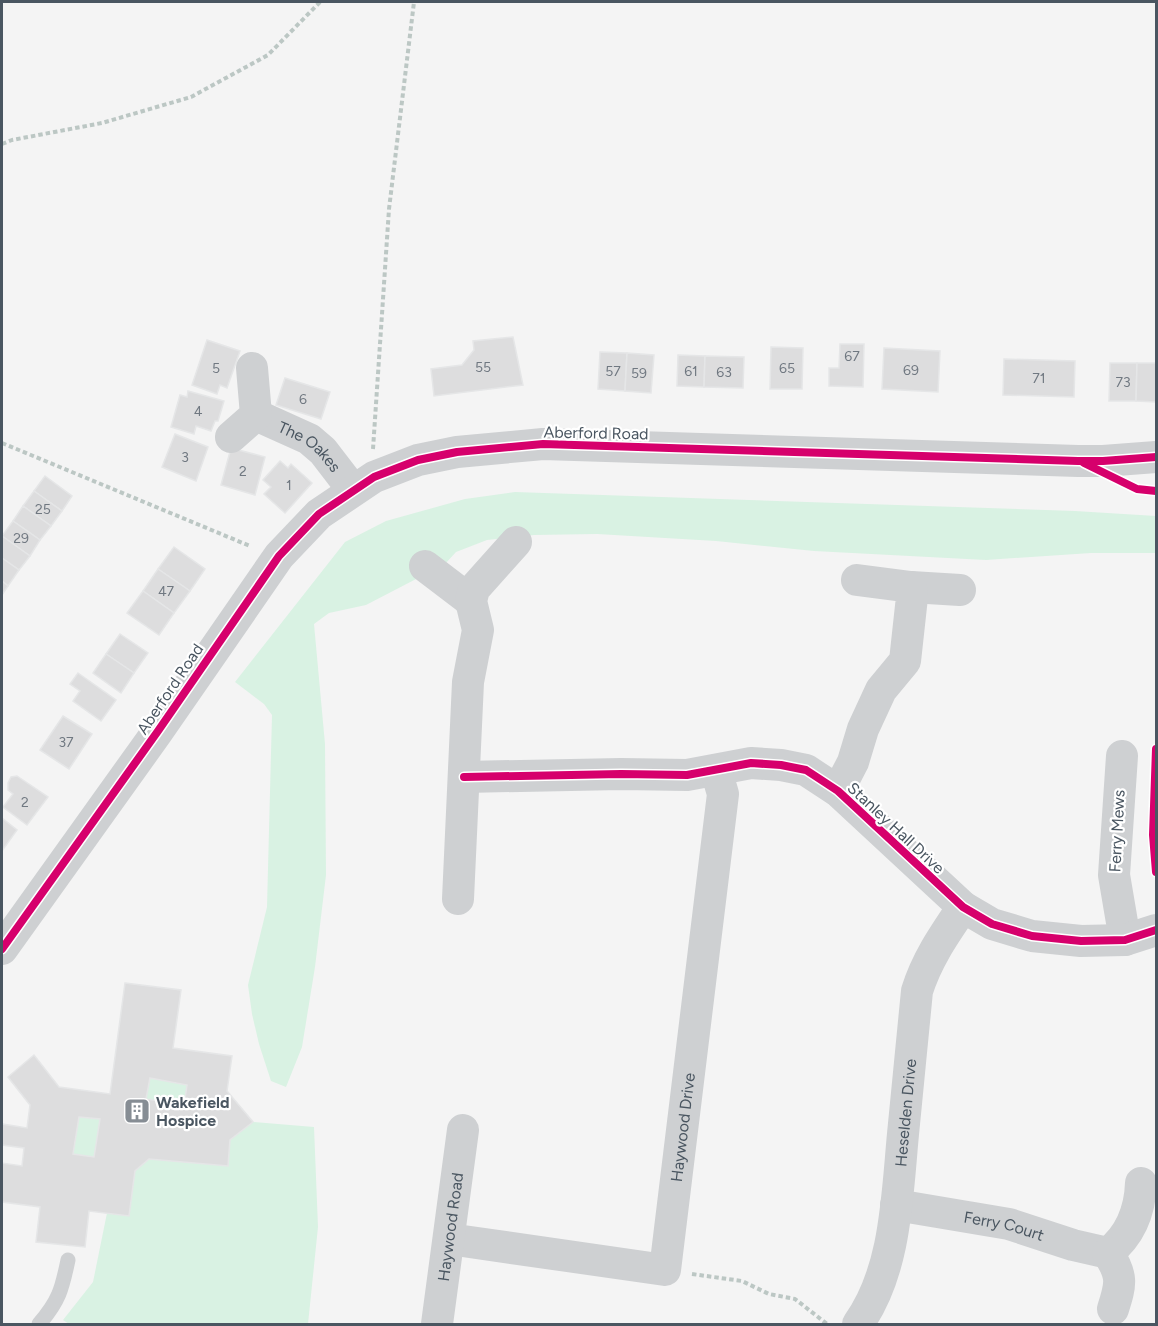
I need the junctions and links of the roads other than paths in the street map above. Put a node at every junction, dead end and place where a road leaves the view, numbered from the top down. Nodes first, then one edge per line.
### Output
1 (252, 368) dead end
2 (256, 415) junction
3 (231, 437) dead end
4 (1156, 457) edge
5 (1103, 461) junction
6 (1156, 471) edge
7 (364, 484) junction
8 (516, 542) dead end
9 (425, 566) dead end
10 (857, 580) dead end
11 (911, 587) junction
12 (960, 590) dead end
13 (471, 601) junction
14 (1122, 756) dead end
15 (716, 770) junction
16 (465, 777) junction
17 (837, 791) junction
18 (458, 899) dead end
19 (963, 907) junction
20 (11, 921) edge
21 (1156, 930) edge
22 (1125, 940) junction
23 (2, 949) edge
24 (463, 1130) dead end
25 (1141, 1183) dead end
26 (896, 1205) junction
27 (449, 1239) junction
28 (1108, 1253) junction
29 (68, 1260) dead end
30 (1113, 1309) dead end
31 (39, 1324) edge
32 (437, 1324) edge
33 (858, 1324) edge

1 - 2 street, The Oakes
2 - 3 street, The Oakes
2 - 7 street, The Oakes
4 - 5 street
5 - 6 street
5 - 7 street, Aberford Road
7 - 20 street, Aberford Road
8 - 13 street
9 - 13 street
10 - 11 street
11 - 12 street
11 - 17 street
13 - 16 street
14 - 22 street, Ferry Mews
15 - 16 street, Stanley Hall Drive
15 - 17 street, Stanley Hall Drive
15 - 27 street, Haywood Drive
16 - 18 street
17 - 19 street, Stanley Hall Drive
19 - 22 street, Stanley Hall Drive
19 - 26 street, Heselden Drive
20 - 23 street, Aberford Road
21 - 22 street, Stanley Hall Drive
24 - 27 street, Haywood Road
25 - 28 street
26 - 28 street, Ferry Court
26 - 33 street, Heselden Drive
27 - 32 street, Haywood Road
28 - 30 street
29 - 31 lane

